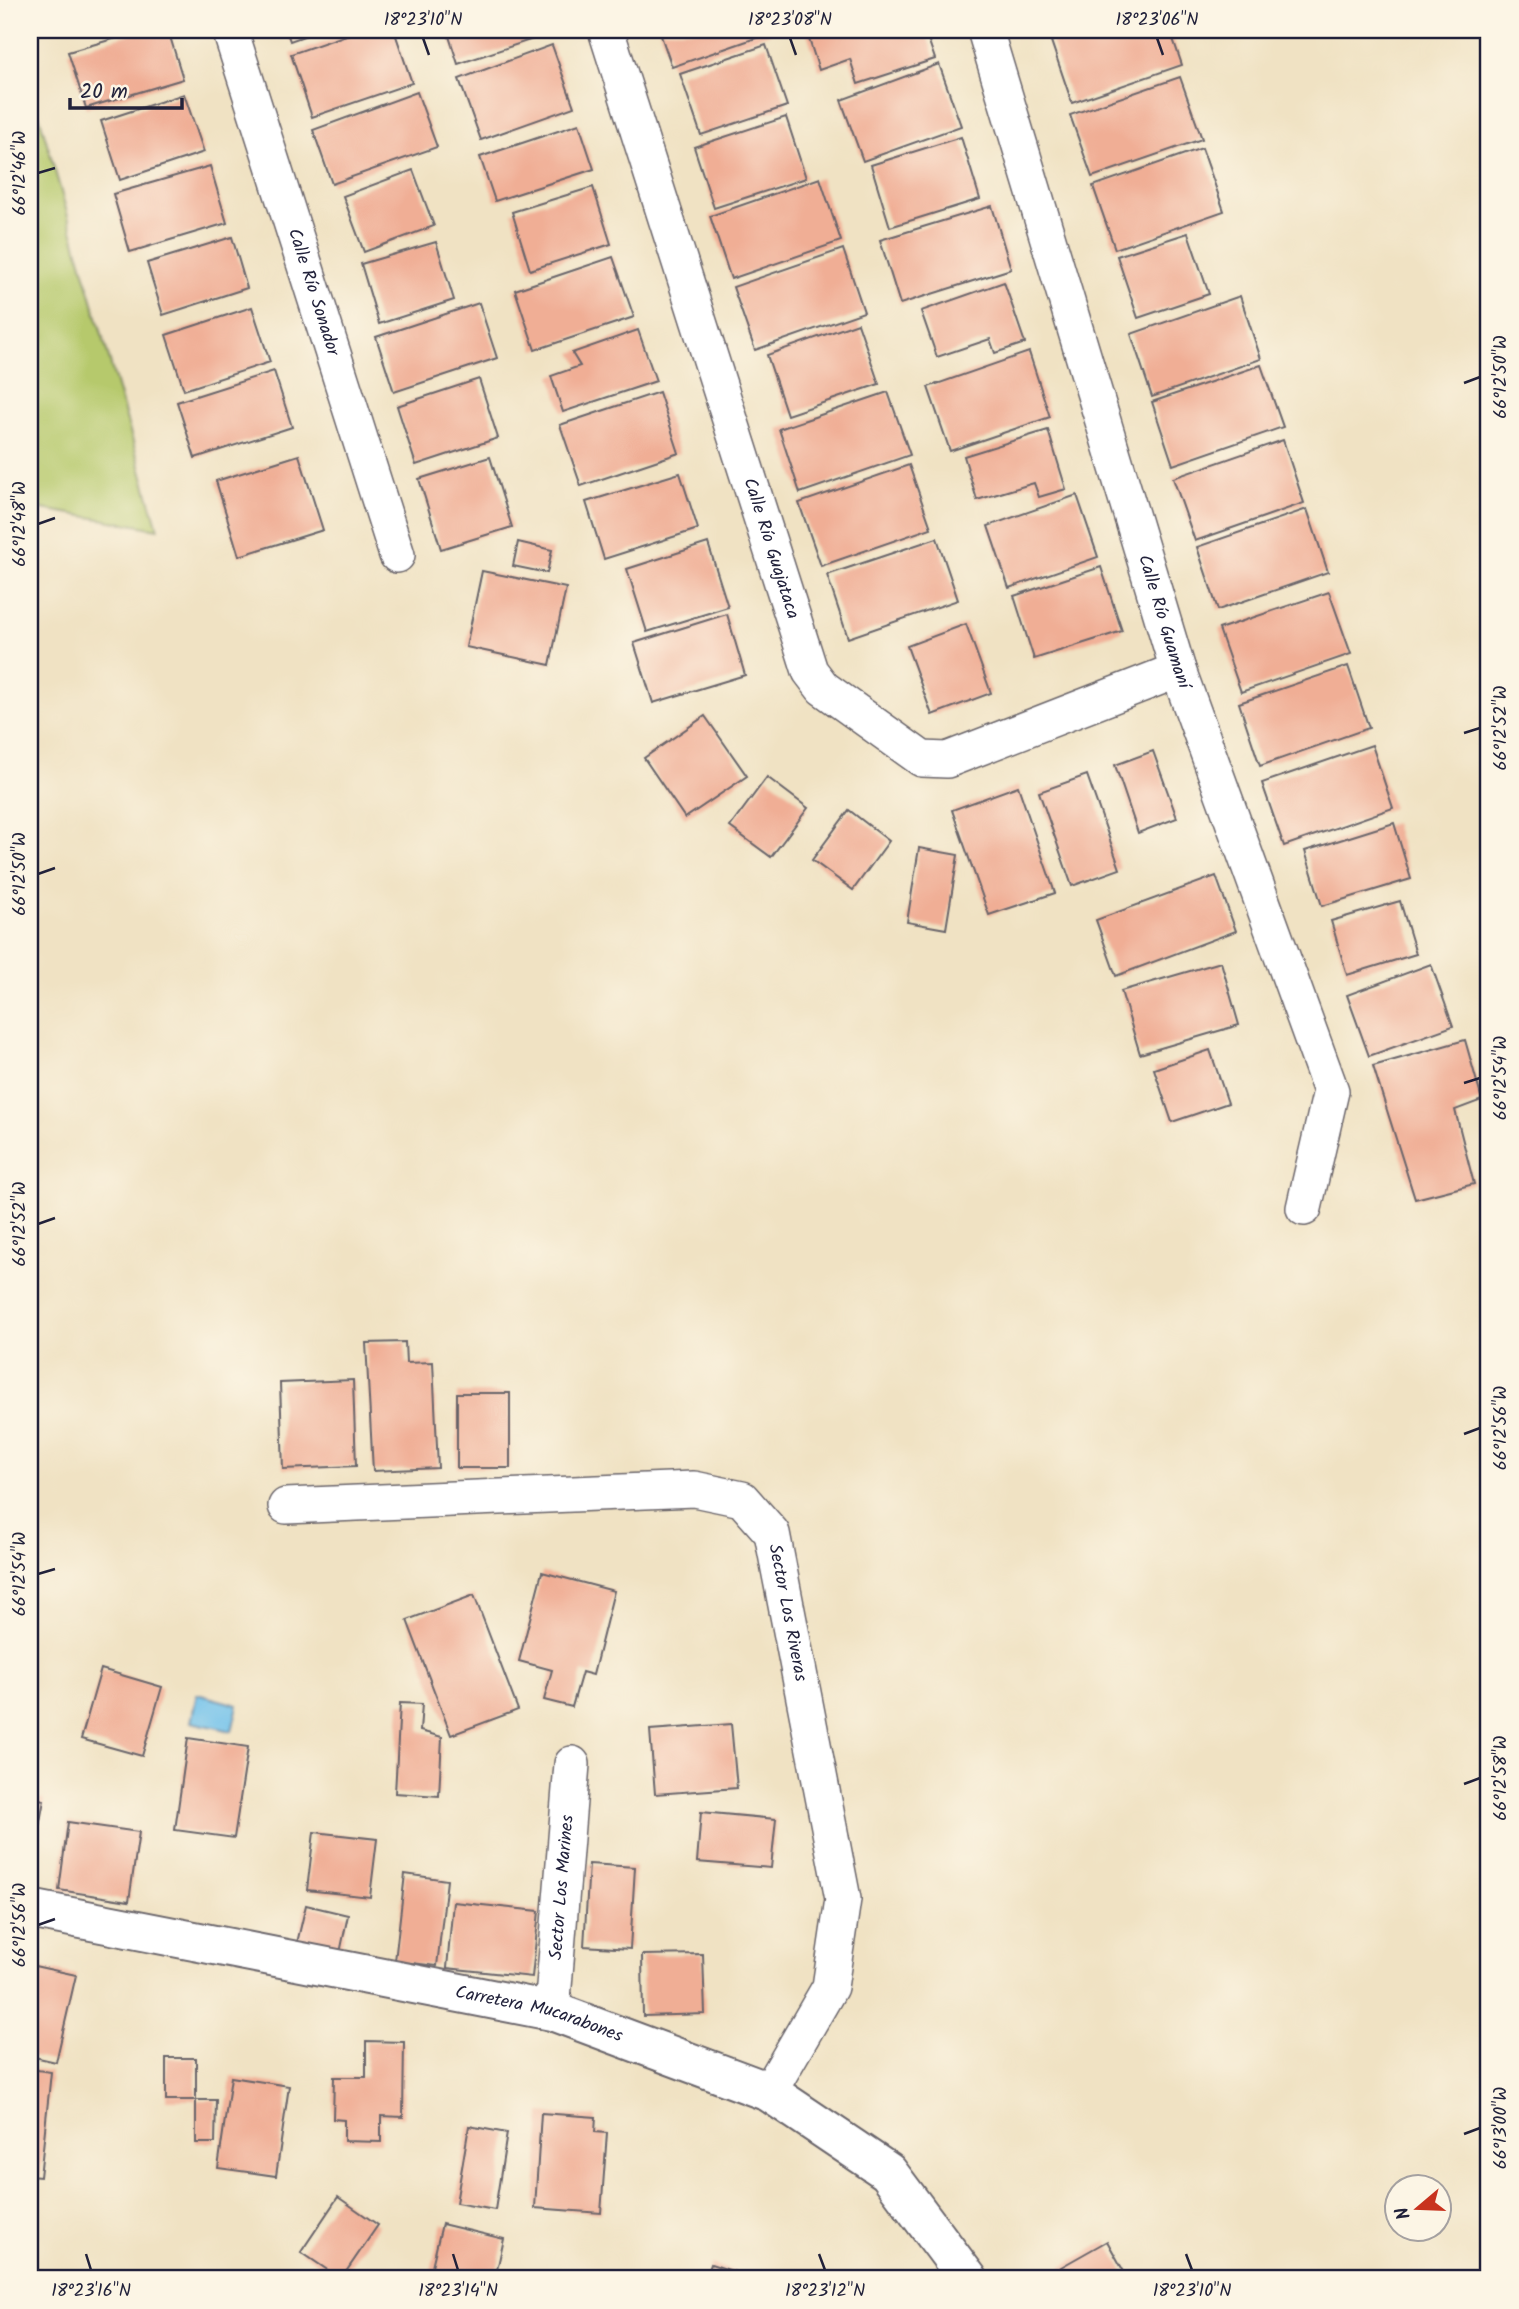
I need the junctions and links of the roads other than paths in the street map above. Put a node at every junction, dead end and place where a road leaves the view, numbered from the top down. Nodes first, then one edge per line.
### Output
1 (230, 30) edge
2 (606, 30) edge
3 (985, 30) edge
4 (397, 555) dead end
5 (1178, 670) junction
6 (1304, 1208) dead end
7 (286, 1506) dead end
8 (572, 1764) dead end
9 (30, 1909) edge
10 (552, 2011) junction
11 (769, 2092) junction
12 (968, 2279) edge

1 - 4 street, Calle Río Sonador
2 - 5 street, Calle Río Guajataca
3 - 5 street, Calle Río Guamaní
5 - 6 street, Calle Río Guamaní
7 - 11 street, Sector Los Riveras
8 - 10 street, Sector Los Marines
9 - 10 street, Carretera Mucarabones
10 - 11 street, Carretera Mucarabones
11 - 12 street, Carretera Mucarabones

